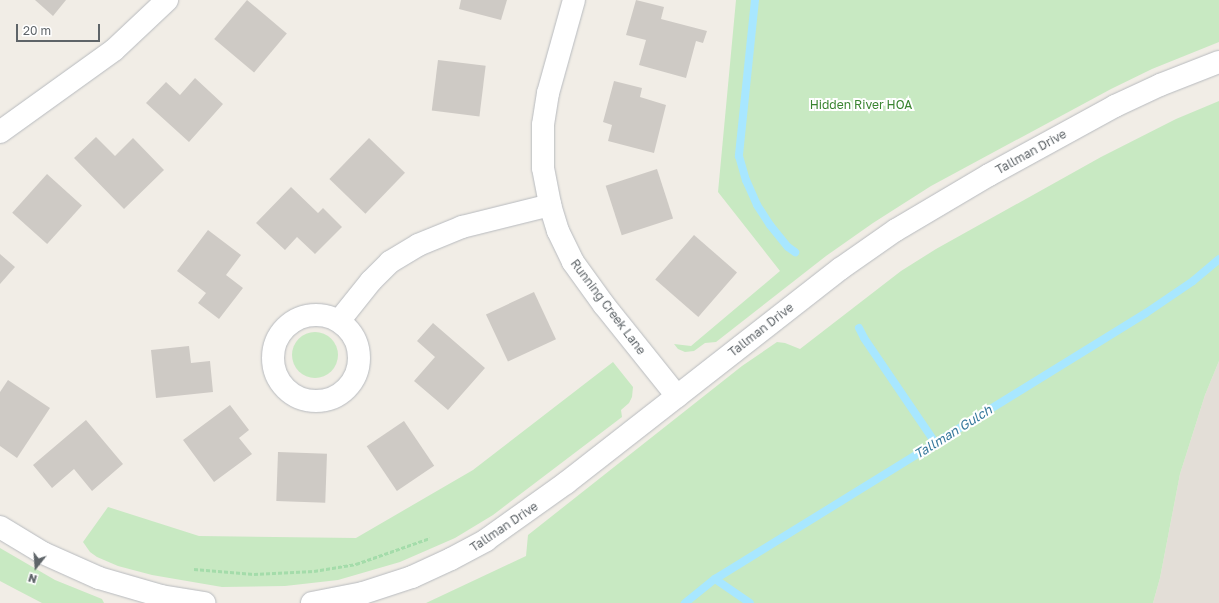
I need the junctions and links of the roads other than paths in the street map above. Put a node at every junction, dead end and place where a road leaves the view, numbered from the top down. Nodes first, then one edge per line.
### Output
1 (167, 0) edge
2 (574, 0) edge
3 (1219, 62) edge
4 (0, 132) edge
5 (550, 205) junction
6 (339, 322) dead end
7 (677, 396) junction
8 (0, 527) edge
9 (160, 599) edge
10 (204, 603) edge
11 (312, 603) edge

1 - 4 street
2 - 5 street, Running Creek Lane
3 - 7 street, Tallman Drive
5 - 6 street
5 - 7 street, Running Creek Lane
7 - 11 street, Tallman Drive
8 - 9 street
9 - 10 street

